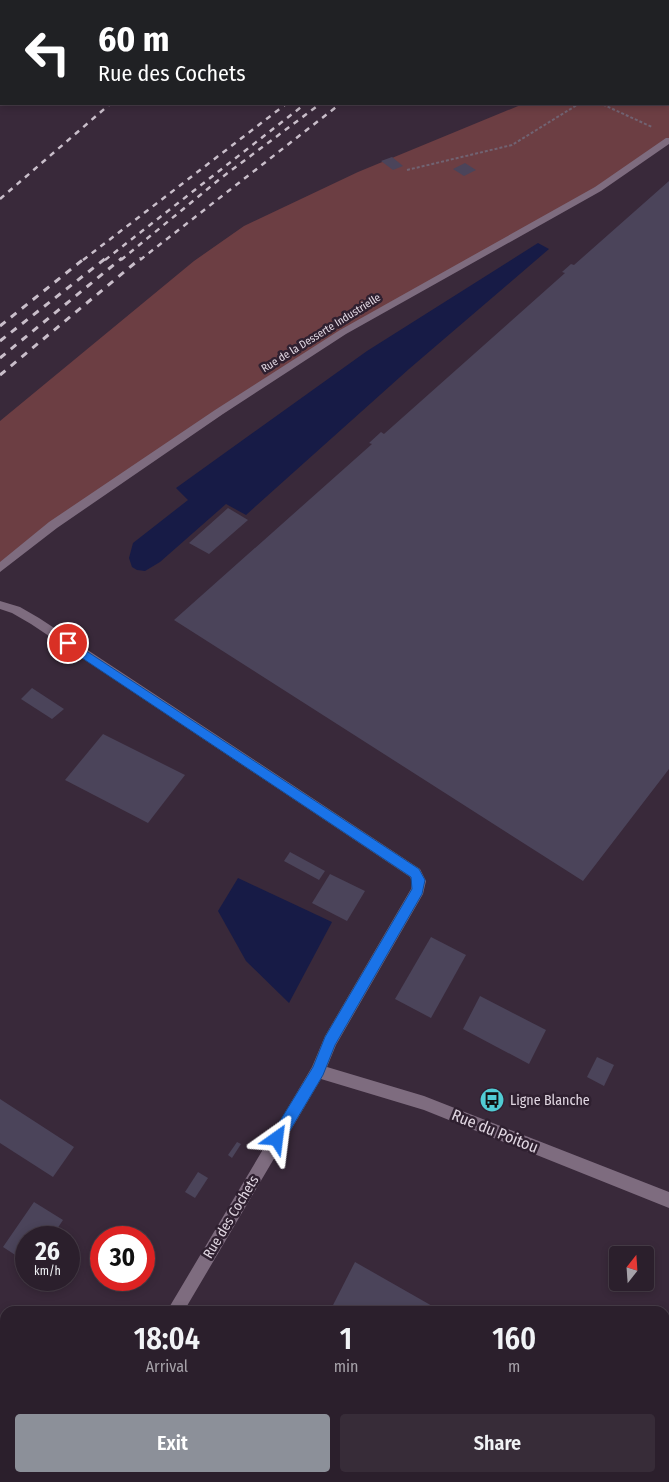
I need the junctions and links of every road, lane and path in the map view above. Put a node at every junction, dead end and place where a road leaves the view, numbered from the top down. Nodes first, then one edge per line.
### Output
1 (577, 105) edge
2 (604, 105) edge
3 (653, 127) dead end
4 (669, 140) edge
5 (407, 170) dead end
6 (0, 568) edge
7 (0, 605) edge
8 (318, 1071) junction
9 (669, 1200) edge
10 (178, 1306) edge

1 - 5 path
2 - 3 path
4 - 6 street, Rue de la Desserte Industrielle
7 - 8 street, Rue des Cochets
8 - 9 street, Rue du Poitou
8 - 10 street, Rue des Cochets

